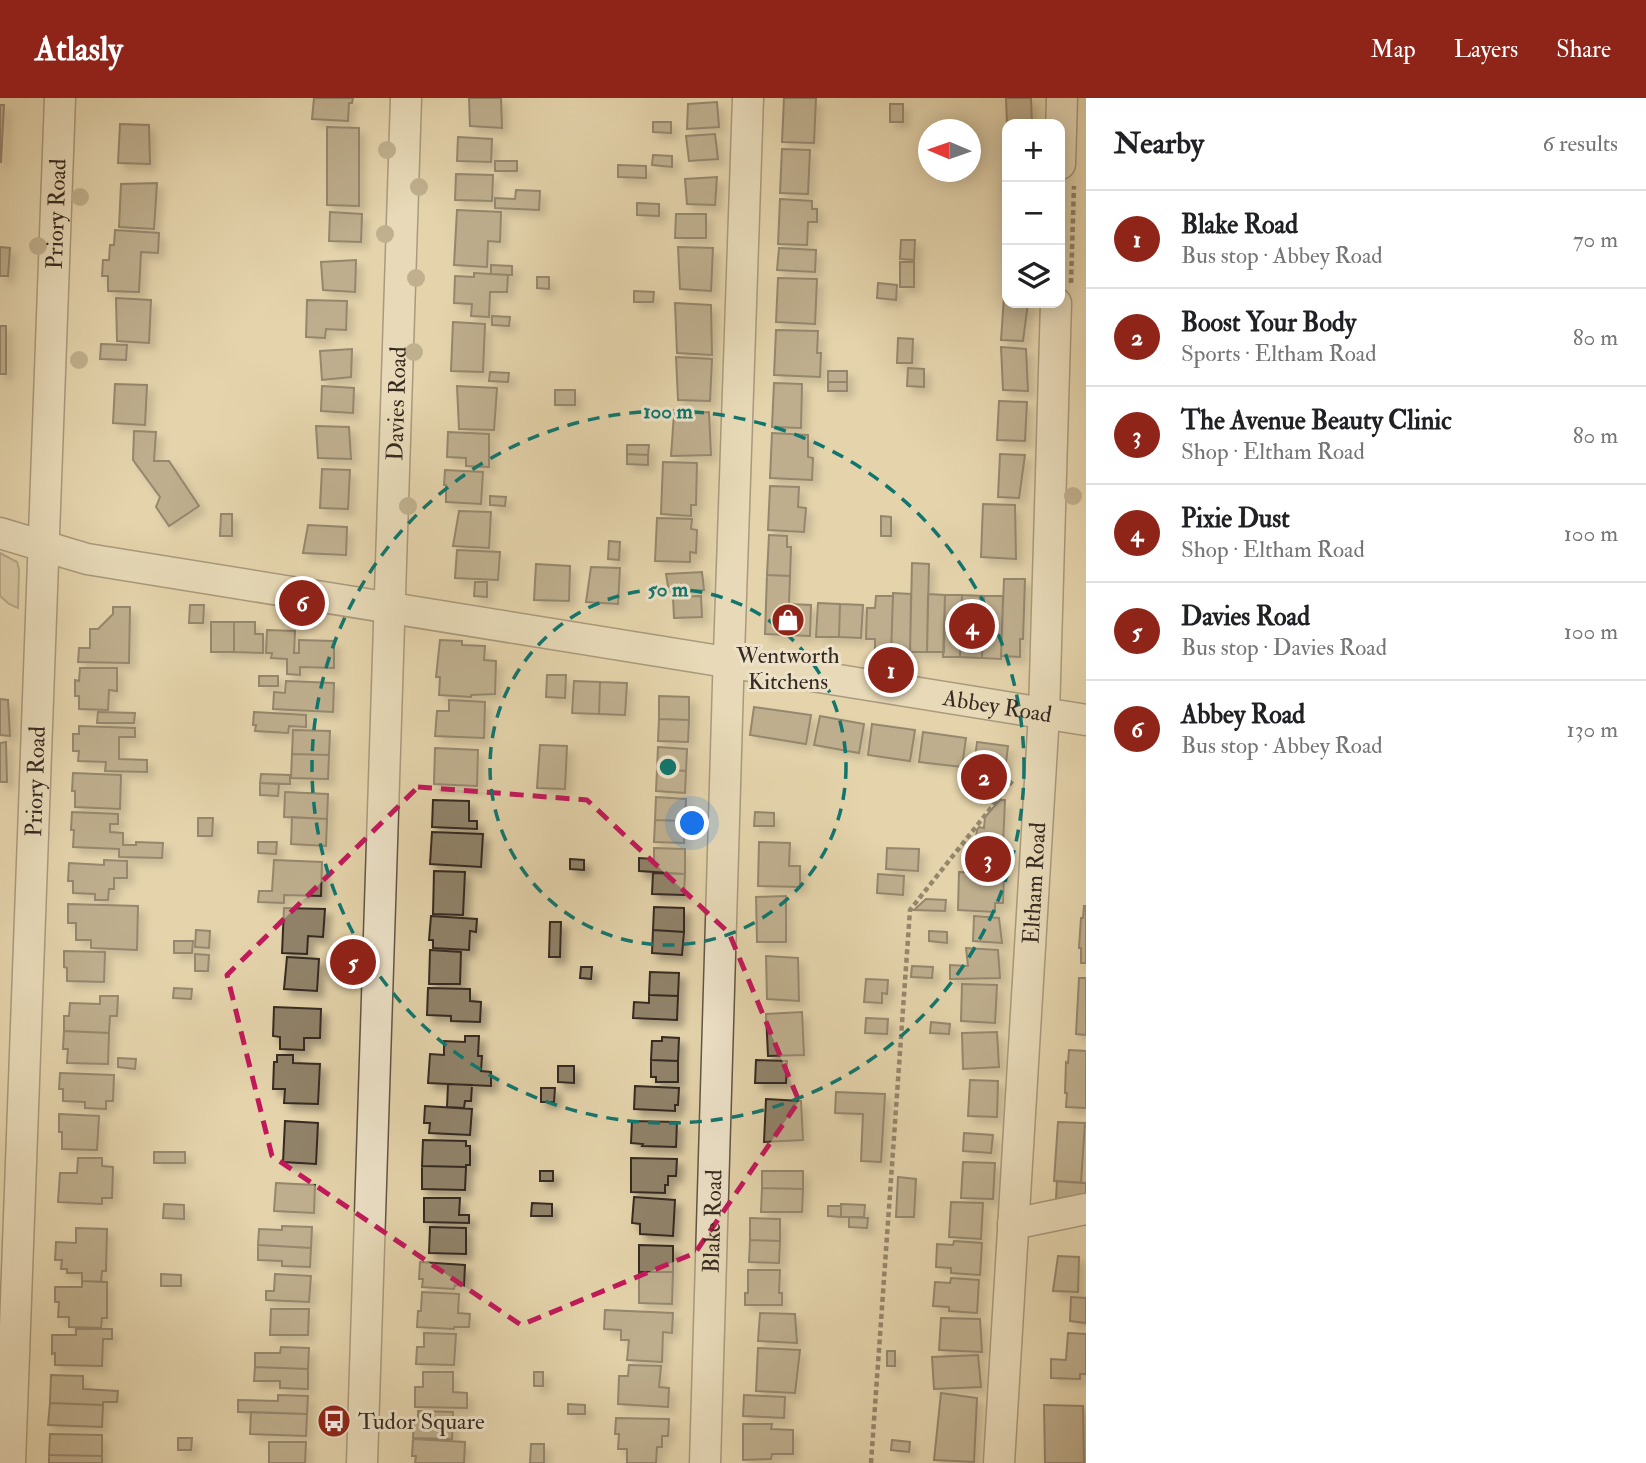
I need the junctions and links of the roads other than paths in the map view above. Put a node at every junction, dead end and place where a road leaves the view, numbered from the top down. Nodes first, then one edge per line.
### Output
1 (60, 98) edge
2 (406, 98) edge
3 (748, 98) edge
4 (1062, 98) edge
5 (1061, 119) edge
6 (1056, 308) edge
7 (0, 533) edge
8 (44, 547) junction
9 (390, 608) junction
10 (728, 663) junction
11 (1044, 714) junction
12 (1086, 720) edge
13 (1086, 1209) edge
14 (1013, 1224) junction
15 (10, 1463) edge
16 (362, 1463) edge
17 (705, 1463) edge
18 (999, 1463) edge

1 - 8 street, Priory Road
2 - 9 street, Davies Road
3 - 10 street, Blake Road
4 - 5 street
6 - 11 street, Eltham Road
7 - 8 street, Abbey Road
8 - 9 street, Abbey Road
8 - 15 street, Priory Road
9 - 10 street, Abbey Road
9 - 16 street, Davies Road
10 - 11 street, Abbey Road
10 - 17 street, Blake Road
11 - 12 street, Abbey Road
11 - 14 street, Eltham Road
13 - 14 street
14 - 18 street, Eltham Road

